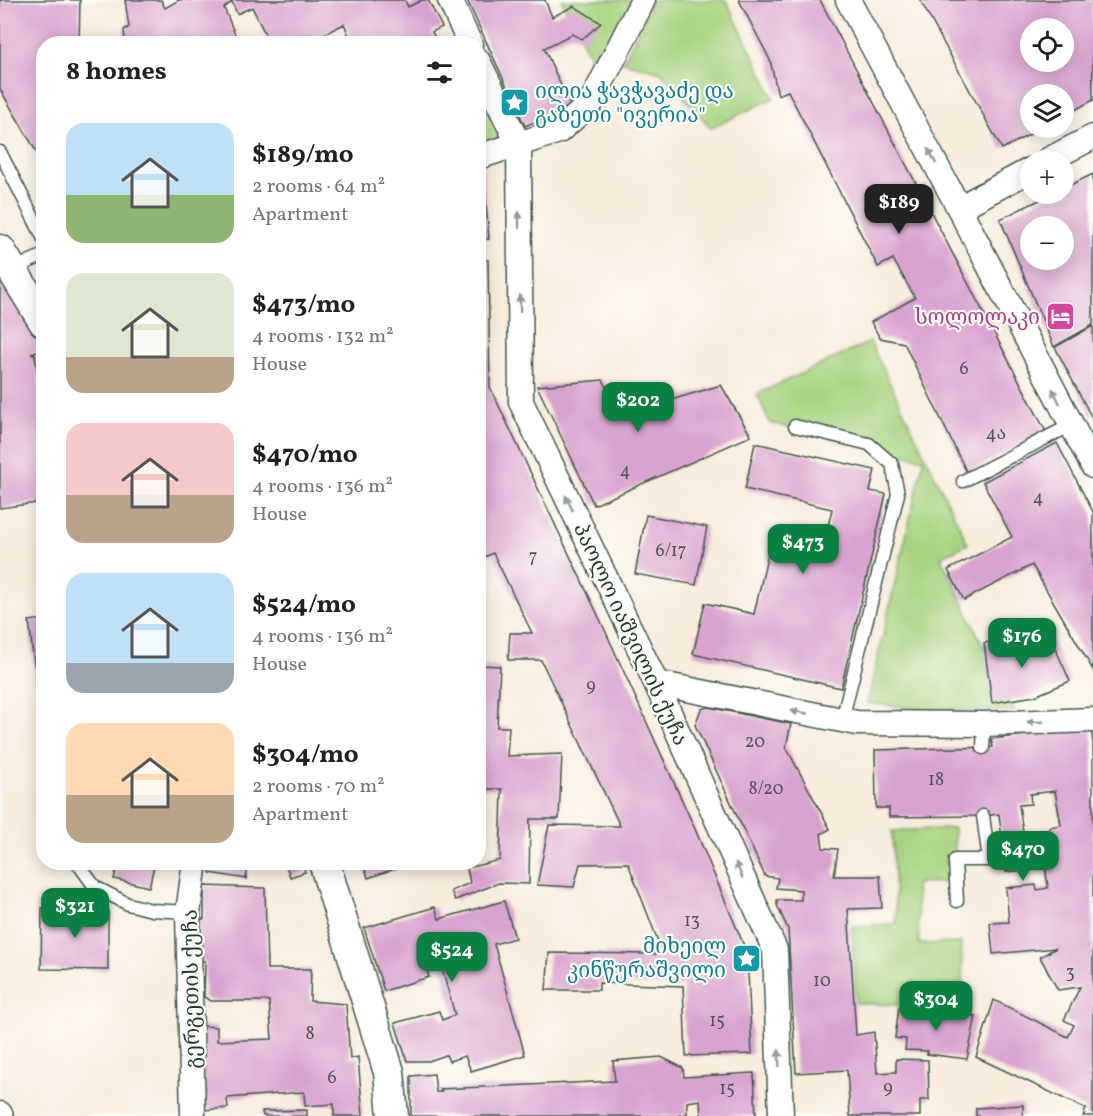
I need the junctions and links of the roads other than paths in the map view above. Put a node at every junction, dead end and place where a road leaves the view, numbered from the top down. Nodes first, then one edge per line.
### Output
1 (450, 0) edge
2 (643, 0) edge
3 (848, 0) edge
4 (466, 36) edge
5 (486, 77) edge
6 (1093, 136) edge
7 (519, 145) junction
8 (1067, 150) edge
9 (0, 152) edge
10 (486, 155) edge
11 (1020, 175) edge
12 (959, 208) junction
13 (36, 223) edge
14 (36, 256) edge
15 (6, 260) edge
16 (36, 309) edge
17 (1071, 425) junction
18 (795, 426) dead end
19 (1093, 466) edge
20 (963, 481) dead end
21 (656, 683) junction
22 (842, 720) junction
23 (1093, 720) edge
24 (983, 816) dead end
25 (83, 870) edge
26 (194, 870) edge
27 (327, 870) edge
28 (957, 901) dead end
29 (188, 912) junction
30 (193, 1116) edge
31 (393, 1116) edge
32 (781, 1116) edge

1 - 4 street
2 - 7 street
12 -> 3 street
5 - 7 street
6 - 8 street
7 - 10 street
21 -> 7 street, პაოლო იაშვილის ქუჩა
9 - 13 lane
11 - 12 street
17 -> 12 street
14 - 15 lane
15 - 16 street
17 - 19 street
17 - 20 lane
18 - 22 lane
22 -> 21 street
32 -> 21 street, პაოლო იაშვილის ქუჩა
23 -> 22 street
24 - 28 lane
25 - 29 lane
26 - 29 street, გერგეთის ქუჩა
27 - 31 street
29 - 30 street, გერგეთის ქუჩა

